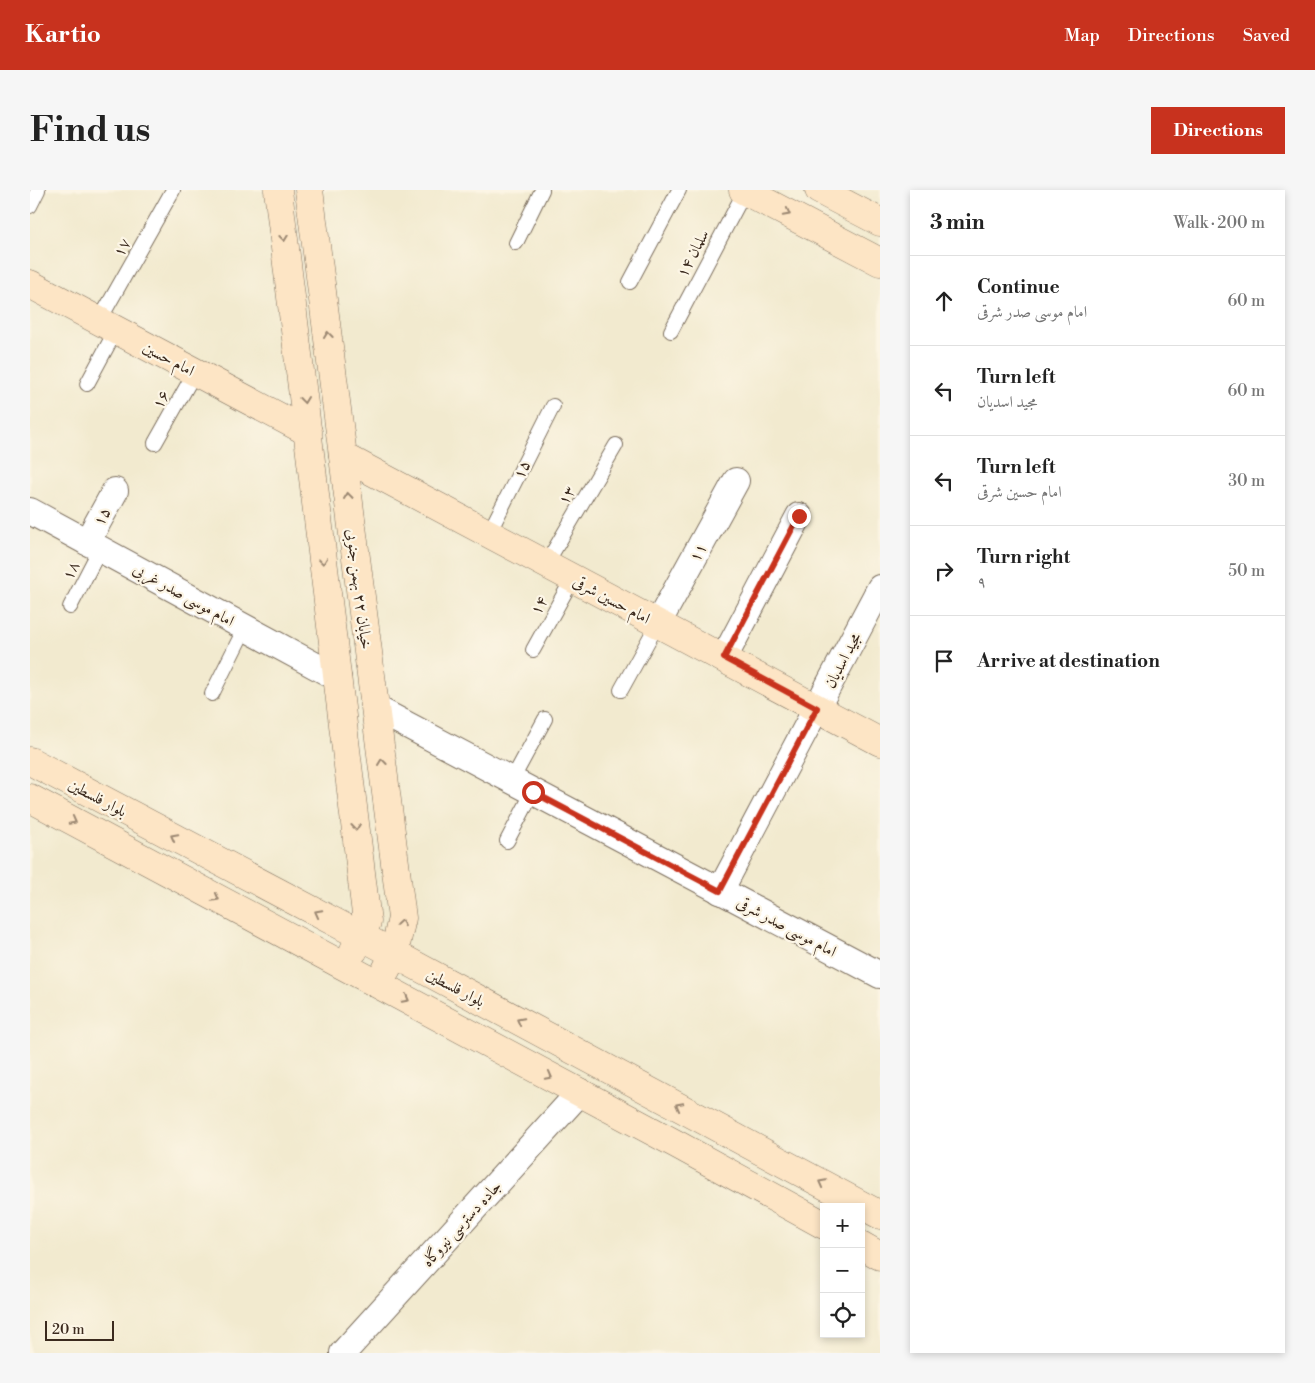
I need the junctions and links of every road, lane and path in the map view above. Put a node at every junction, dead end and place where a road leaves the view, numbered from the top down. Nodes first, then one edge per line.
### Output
1 (38, 190) edge
2 (173, 190) edge
3 (278, 190) edge
4 (309, 190) edge
5 (542, 190) edge
6 (679, 190) edge
7 (744, 190) edge
8 (819, 190) edge
9 (30, 206) edge
10 (880, 222) edge
11 (516, 243) dead end
12 (880, 262) edge
13 (630, 282) dead end
14 (30, 284) edge
15 (107, 326) junction
16 (671, 332) dead end
17 (195, 372) junction
18 (87, 384) dead end
19 (554, 406) dead end
20 (308, 432) junction
21 (155, 444) dead end
22 (616, 445) dead end
23 (343, 456) junction
24 (736, 481) dead end
25 (115, 490) dead end
26 (30, 511) edge
27 (799, 516) dead end
28 (489, 533) junction
29 (94, 545) junction
30 (546, 564) junction
31 (573, 578) junction
32 (880, 588) edge
33 (70, 607) dead end
34 (658, 623) junction
35 (245, 628) junction
36 (533, 650) dead end
37 (724, 658) junction
38 (338, 678) junction
39 (621, 690) dead end
40 (212, 694) dead end
41 (375, 708) junction
42 (817, 708) junction
43 (545, 719) dead end
44 (880, 742) edge
45 (30, 761) edge
46 (522, 786) junction
47 (30, 798) edge
48 (507, 841) dead end
49 (720, 891) junction
50 (361, 936) junction
51 (394, 954) junction
52 (346, 967) junction
53 (880, 975) edge
54 (379, 985) junction
55 (580, 1092) junction
56 (880, 1215) edge
57 (820, 1223) edge
58 (865, 1247) edge
59 (880, 1256) edge
60 (343, 1353) edge

1 - 9 lane
2 - 15 lane, ۱۷
3 -> 20 street, خیابان ۲۲ بهمن جنوبی
23 -> 4 street, خیابان ۲۲ بهمن جنوبی
5 - 11 lane
6 - 13 lane
7 -> 12 street
7 - 16 lane, سلمان ۱۴
8 - 10 street
14 - 15 street, امام حسین
15 - 17 street, امام حسین
15 - 18 lane
17 - 20 street, امام حسین
17 - 21 lane, ۱۶
19 - 28 lane, ۱۵
20 -> 38 street, خیابان ۲۲ بهمن جنوبی
22 - 30 lane, ۱۳
23 - 28 street, امام حسین شرقی
41 -> 23 street, خیابان ۲۲ بهمن جنوبی
24 - 34 street, ۱۱
25 - 29 street, ۱۵
26 - 29 street, امام موسی صدر غربی
27 - 37 street
28 - 30 street, امام حسین شرقی
29 - 33 lane, ۱۸
29 - 35 street, امام موسی صدر غربی
30 - 31 street, امام حسین شرقی
31 - 34 street, امام حسین شرقی
31 - 36 lane, ۱۴
32 - 42 street, مجید اسدیان
34 - 37 street, امام حسین شرقی
34 - 39 lane
35 - 38 street, امام موسی صدر غربی
35 - 40 lane
37 - 42 street, امام حسین شرقی
38 -> 50 street, خیابان ۲۲ بهمن جنوبی
41 - 46 street, امام موسی صدر شرقی
51 -> 41 street, خیابان ۲۲ بهمن جنوبی
42 - 44 street, امام حسین شرقی
42 - 49 street, مجید اسدیان
43 - 46 lane
50 -> 45 street, بلوار فلسطین
46 - 48 lane
46 - 49 street, امام موسی صدر شرقی
47 -> 52 street, بلوار فلسطین
49 - 53 street, امام موسی صدر شرقی
50 - 51 street, بلوار فلسطین
50 - 52 street, خیابان ۲۲ بهمن جنوبی
51 - 54 street, خیابان ۲۲ بهمن جنوبی
56 -> 51 street, بلوار فلسطین
52 - 54 street, بلوار فلسطین
54 -> 55 street, بلوار فلسطین
55 - 57 street, بلوار فلسطین
55 - 60 street, جاده دسترسی نیروگاه
58 - 59 street

